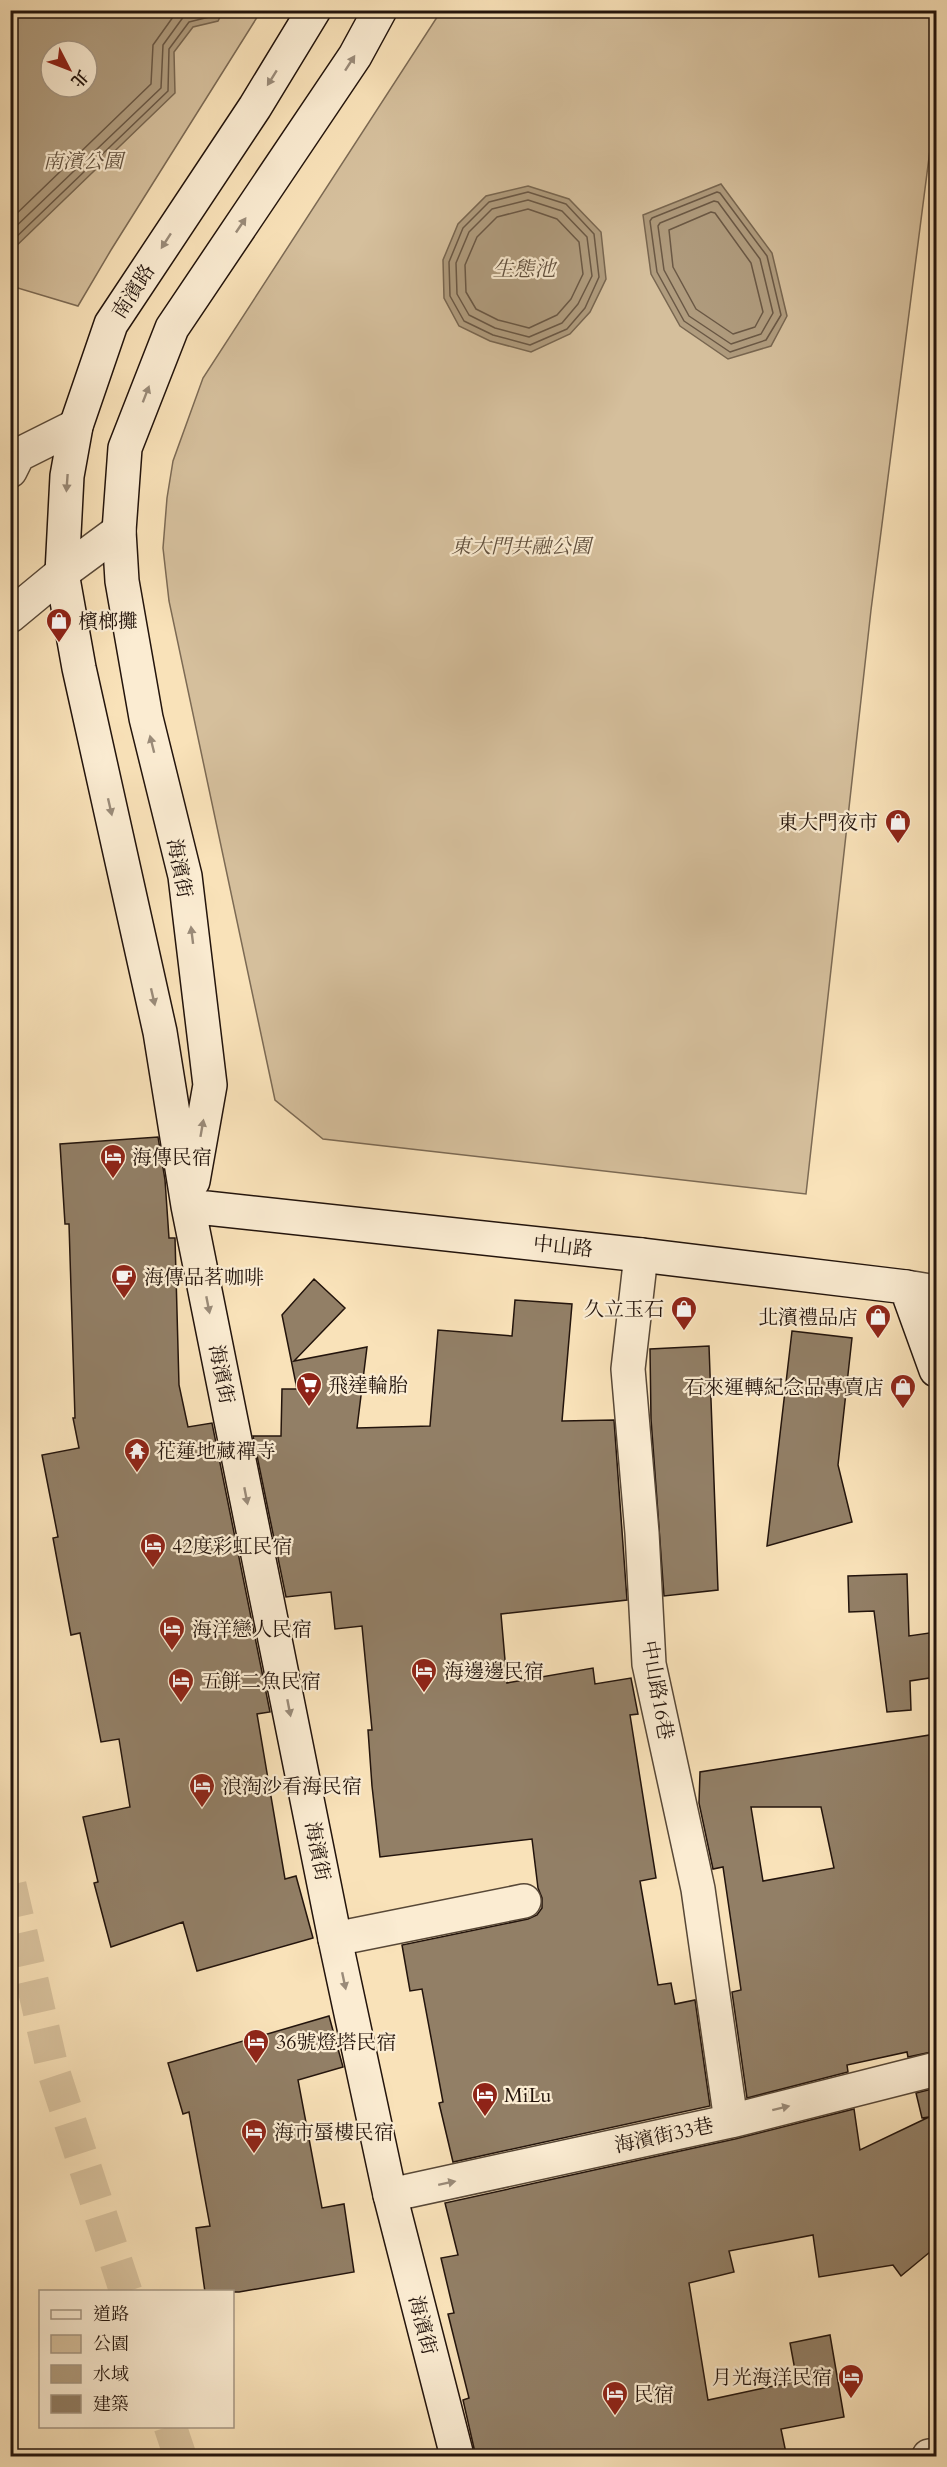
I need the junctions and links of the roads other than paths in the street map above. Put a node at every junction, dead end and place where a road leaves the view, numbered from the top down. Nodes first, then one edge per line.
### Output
1 (314, 10) edge
2 (380, 10) edge
3 (76, 426) junction
4 (10, 471) edge
5 (119, 531) junction
6 (62, 573) junction
7 (10, 616) edge
8 (78, 668) joint
9 (188, 1206) junction
10 (641, 1255) junction
11 (921, 1290) edge
12 (936, 1370) edge
13 (524, 1901) dead end
14 (335, 1939) junction
15 (936, 2069) edge
16 (731, 2121) junction
17 (390, 2195) junction
18 (936, 2455) edge
19 (457, 2457) edge
20 (929, 2457) edge

1 -> 3 main road, 南濱路
5 -> 2 main road
3 - 4 main road
3 -> 6 main road, 南濱路
5 - 6 main road
9 -> 5 main road, 海濱街
6 - 7 main road
6 - 8 main road, 南濱路
8 -> 9 main road, 海濱街
9 - 10 main road, 中山路
9 -> 14 main road, 海濱街
10 - 11 main road, 中山路
10 - 16 main road, 中山路16巷
11 - 12 main road
13 - 14 main road
14 -> 17 main road, 海濱街
16 -> 15 main road, 海濱街33巷
17 -> 16 main road, 海濱街33巷
17 - 19 main road, 海濱街
18 - 20 main road

